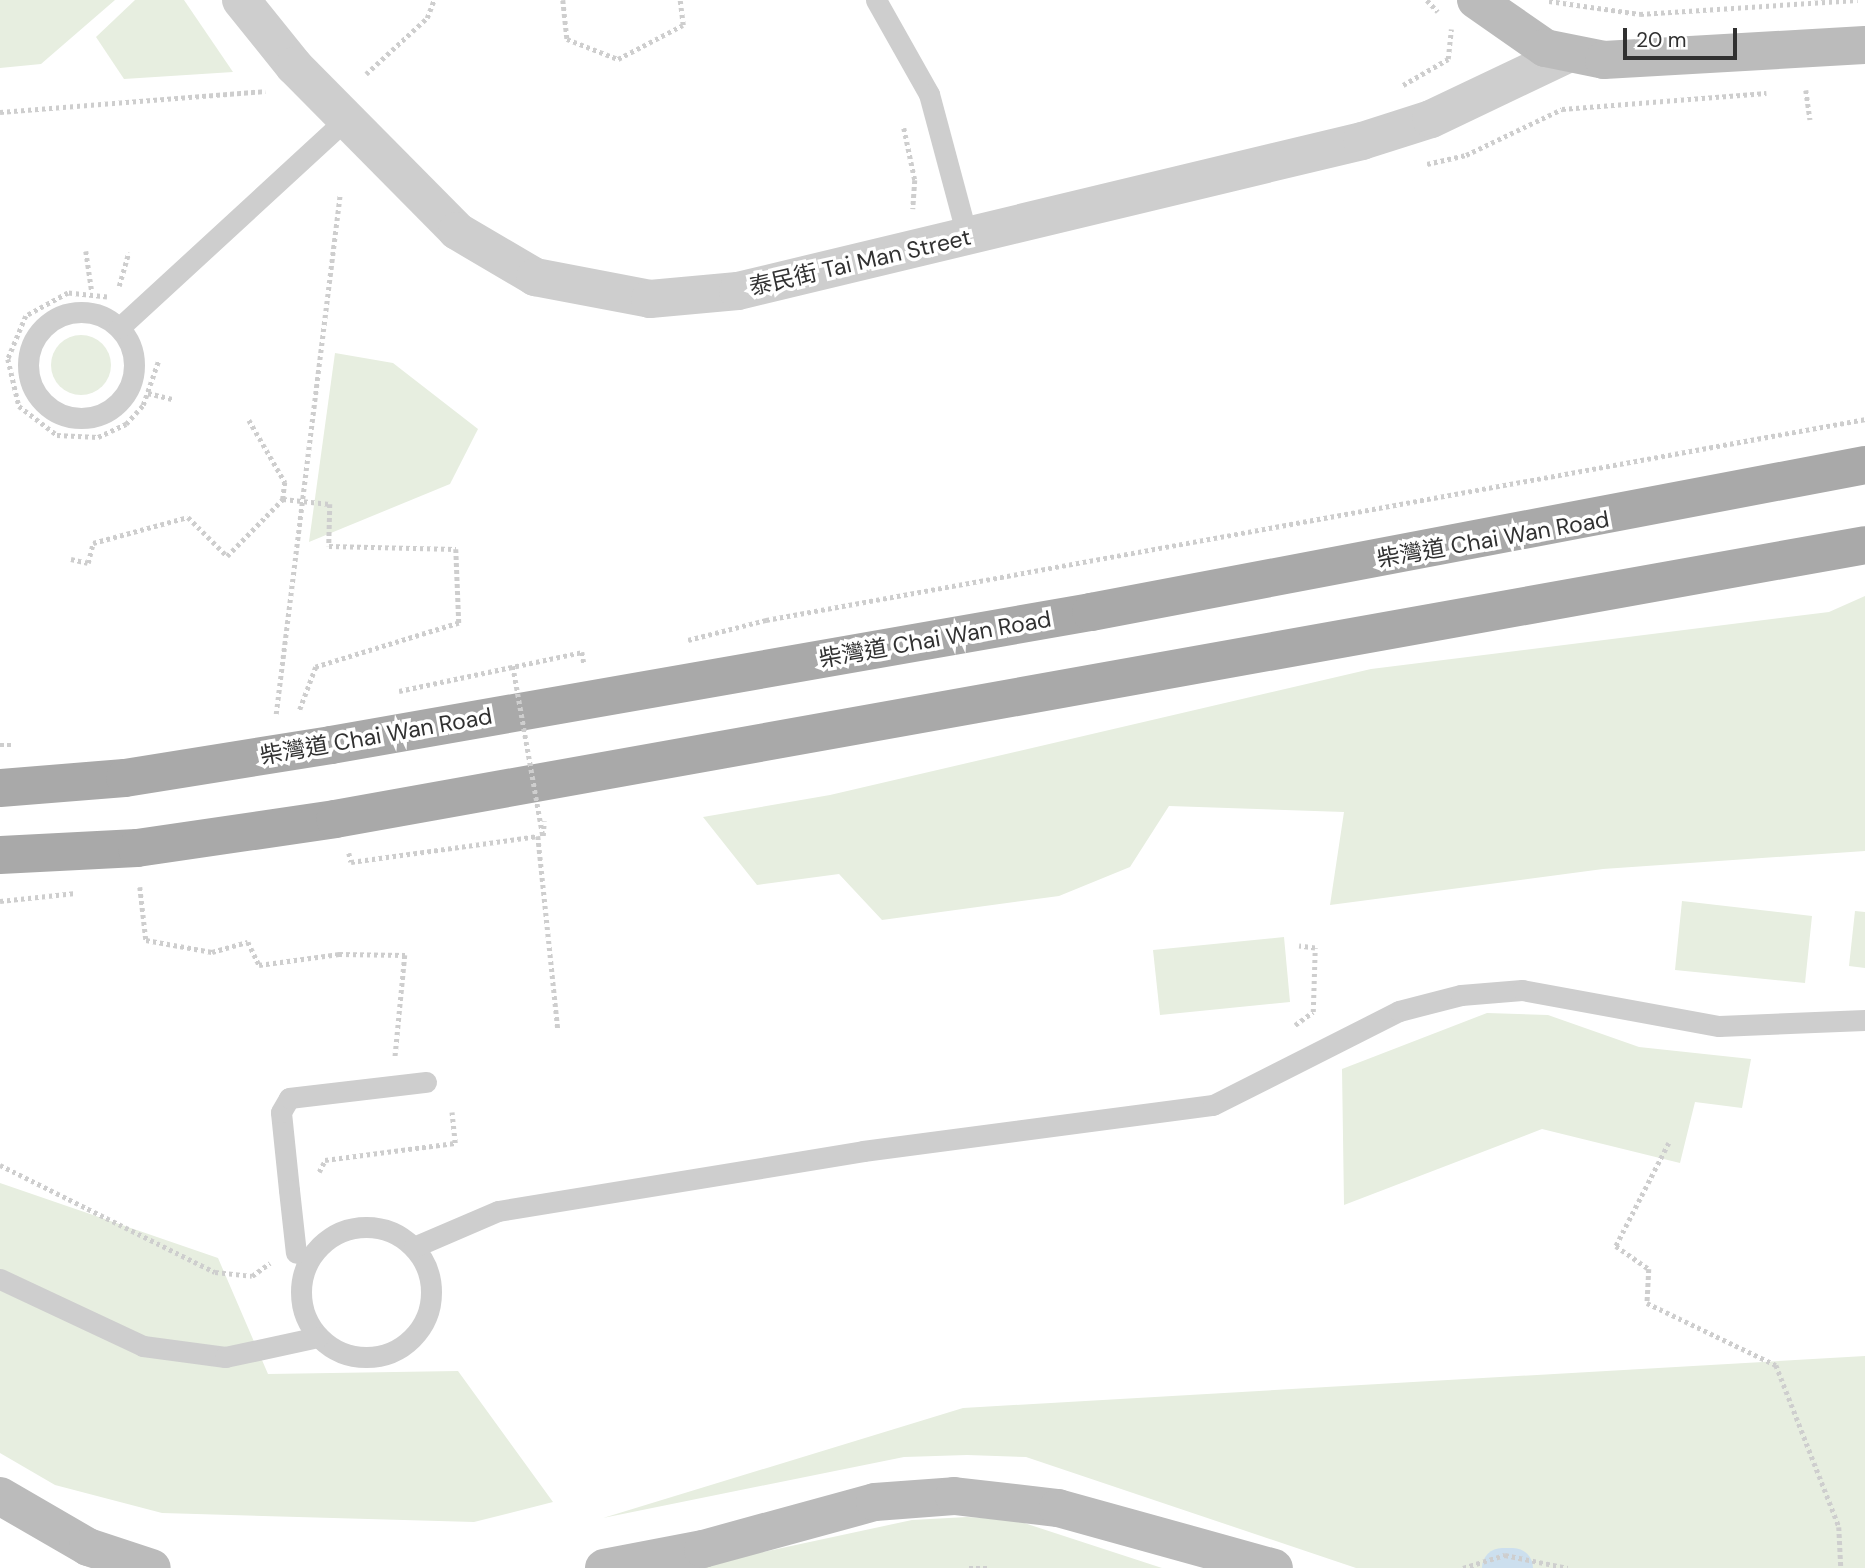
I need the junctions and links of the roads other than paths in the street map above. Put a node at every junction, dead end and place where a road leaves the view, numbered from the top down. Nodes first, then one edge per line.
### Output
1 (241, 0) edge
2 (876, 0) edge
3 (1476, 0) edge
4 (1865, 44) edge
5 (1567, 54) junction
6 (346, 119) junction
7 (967, 236) junction
8 (119, 328) junction
9 (1865, 465) edge
10 (1865, 545) edge
11 (0, 788) edge
12 (0, 855) edge
13 (1865, 1020) edge
14 (426, 1082) dead end
15 (414, 1247) junction
16 (0, 1279) edge
17 (300, 1289) junction
18 (318, 1337) junction
19 (0, 1496) edge
20 (152, 1568) edge
21 (604, 1568) edge
22 (1274, 1568) edge

1 - 6 street, 泰民街 Tai Man Street
2 - 7 lane
3 - 5 main road
4 - 5 main road
5 - 7 street, 泰民街 Tai Man Street
6 - 7 street, 泰民街 Tai Man Street
6 - 8 lane
8 - 8 lane
9 - 11 main road, 柴灣道 Chai Wan Road
10 - 12 main road
13 - 15 lane
14 - 17 lane, bridge
15 - 17 lane
15 - 18 lane
16 - 18 lane
17 - 18 lane
19 - 20 main road
21 - 22 main road

